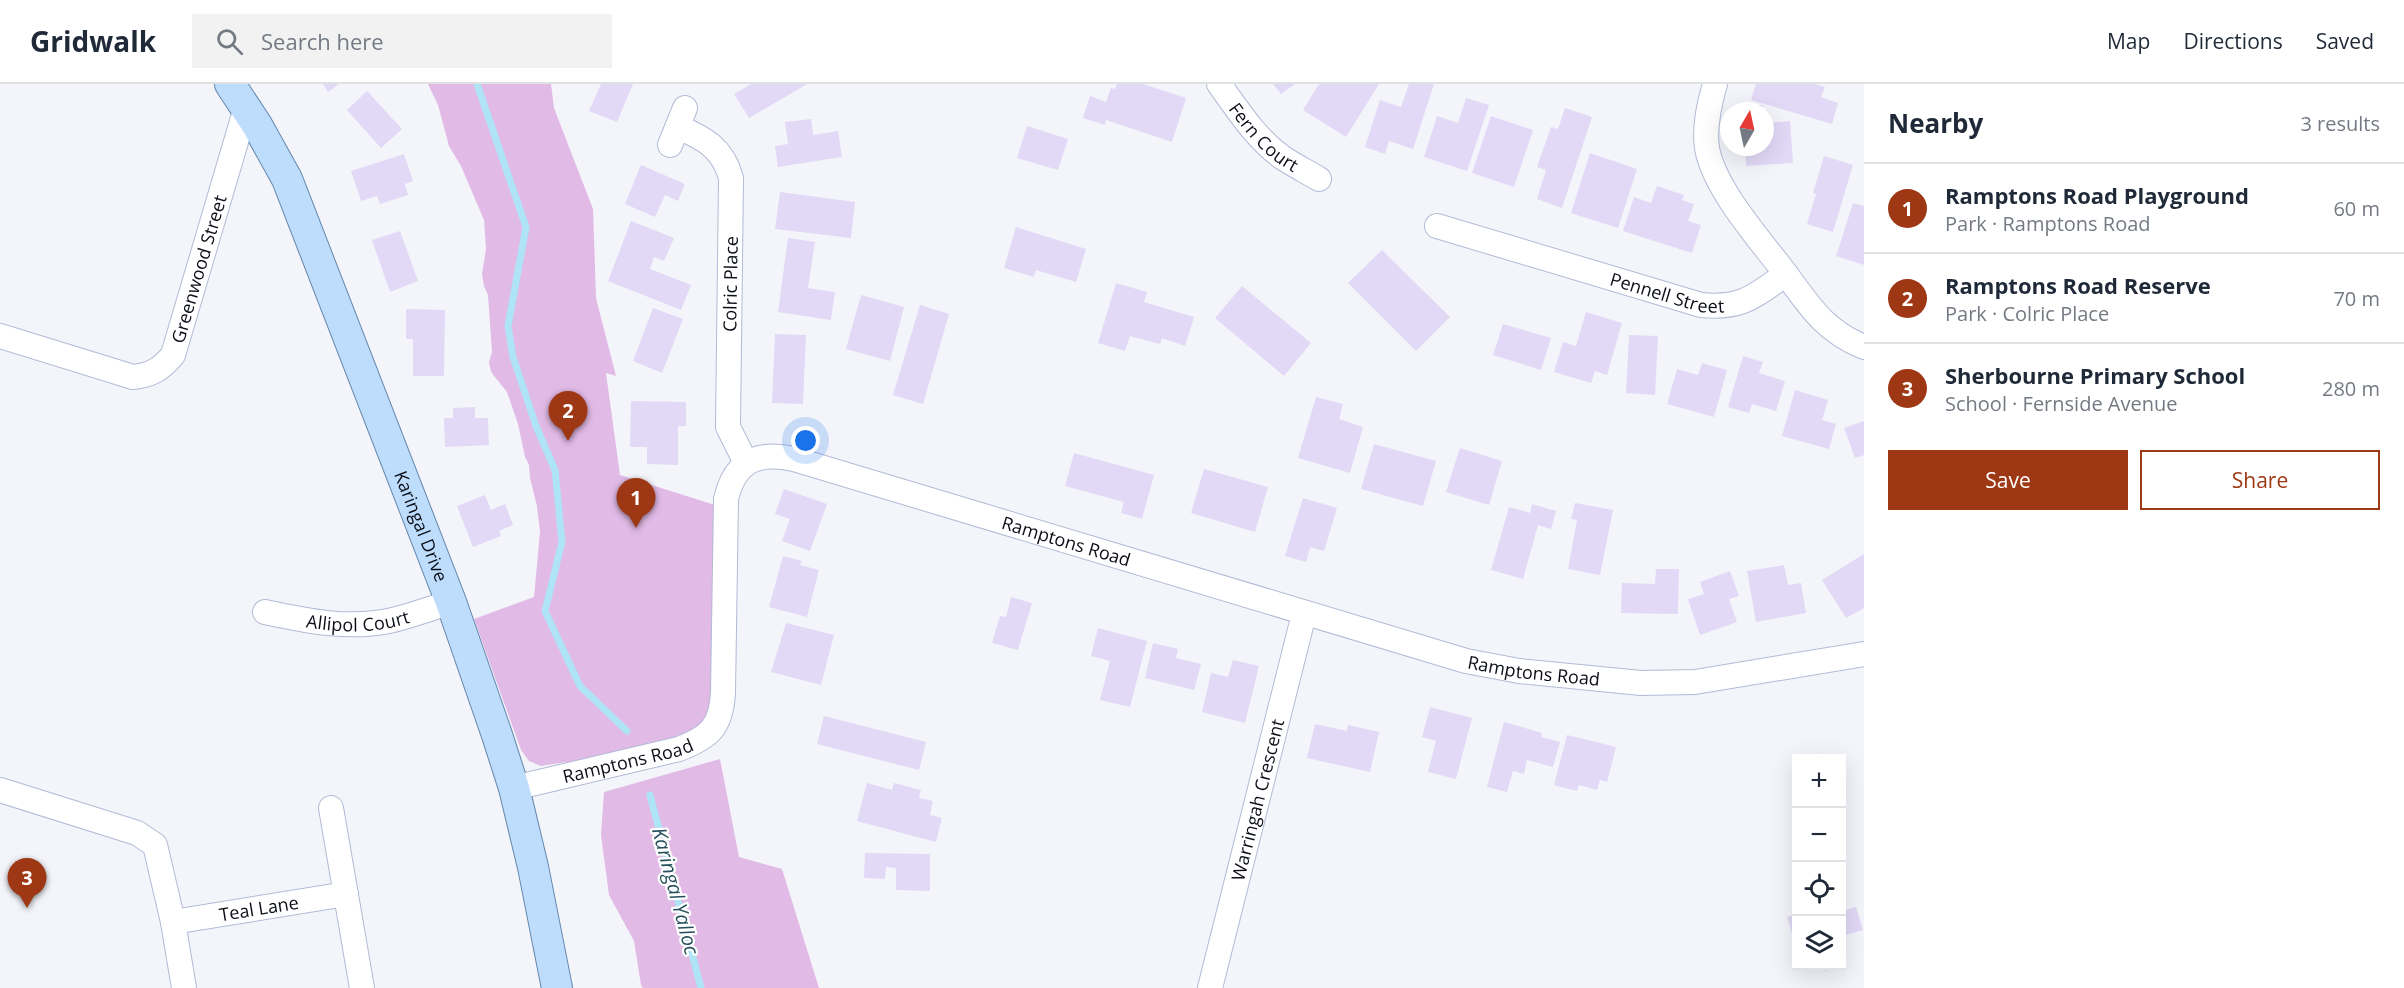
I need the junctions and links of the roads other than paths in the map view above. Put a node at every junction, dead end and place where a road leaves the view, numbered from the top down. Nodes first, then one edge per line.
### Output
1 (1219, 84) edge
2 (1715, 84) edge
3 (238, 96) edge
4 (678, 127) dead end
5 (1319, 178) dead end
6 (1437, 226) dead end
7 (1786, 274) junction
8 (0, 336) edge
9 (1864, 347) edge
10 (746, 463) junction
11 (451, 602) junction
12 (264, 612) dead end
13 (1304, 614) junction
14 (1864, 654) edge
15 (514, 788) junction
16 (0, 790) edge
17 (331, 808) dead end
18 (346, 894) junction
19 (173, 922) junction
20 (184, 988) edge
21 (362, 988) edge
22 (557, 988) edge
23 (1210, 988) edge

1 - 5 street, Fern Court
2 - 7 street
3 - 8 street, Greenwood Street
3 - 11 main road, Karingal Drive
4 - 10 street, Colric Place
6 - 7 street, Pennell Street
7 - 9 street
10 - 13 street, Ramptons Road
10 - 15 street, Ramptons Road
11 - 12 street, Allipol Court
11 - 15 main road, Karingal Drive
13 - 14 street, Ramptons Road
13 - 23 street, Warringah Crescent
15 - 22 main road, Karingal Drive
16 - 19 street
17 - 18 street
18 - 19 street, Teal Lane
18 - 21 street
19 - 20 street

